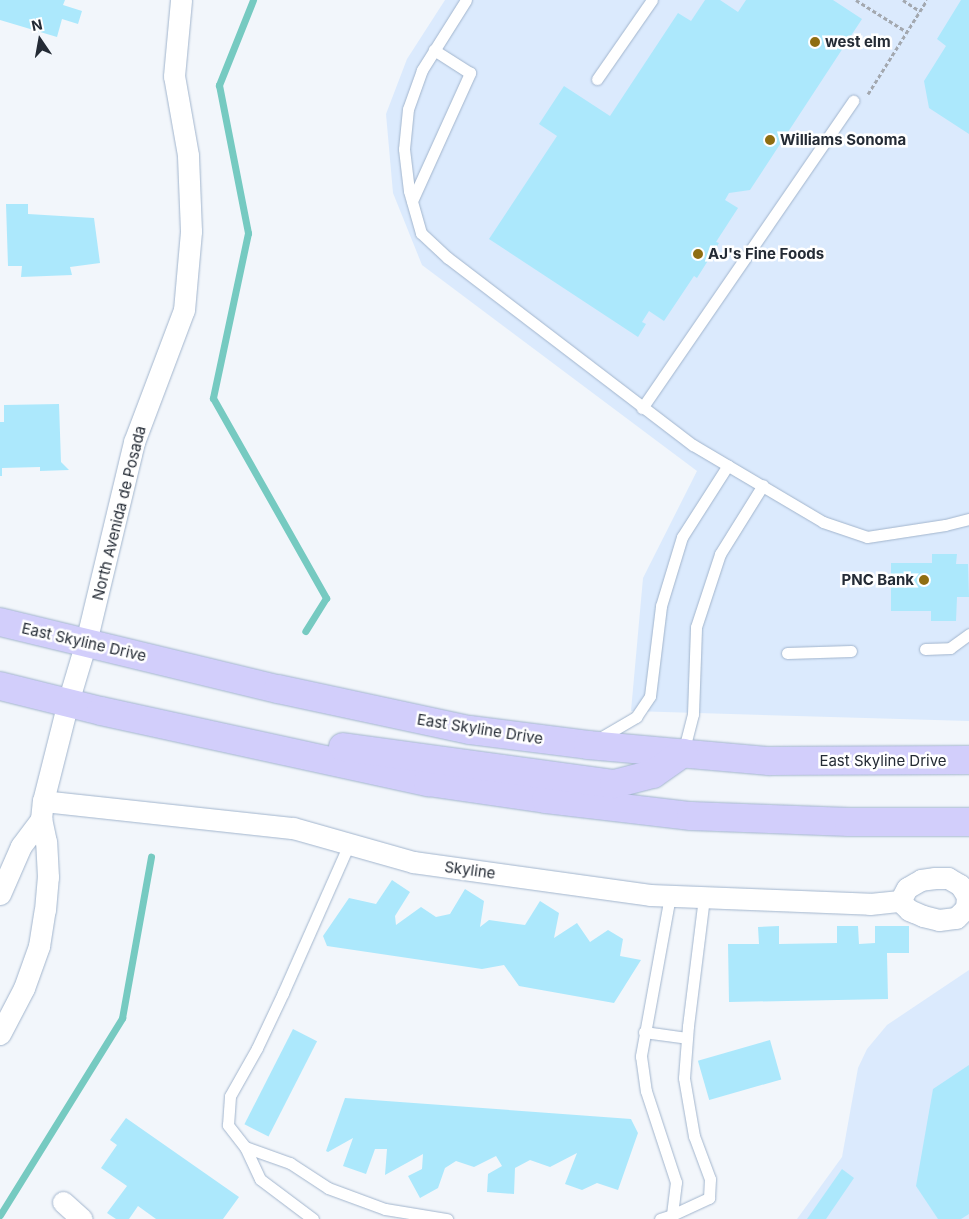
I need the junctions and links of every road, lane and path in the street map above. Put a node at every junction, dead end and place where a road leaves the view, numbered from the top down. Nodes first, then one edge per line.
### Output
1 (181, 0) edge
2 (466, 0) edge
3 (652, 0) edge
4 (856, 0) edge
5 (904, 0) edge
6 (927, 0) edge
7 (920, 11) junction
8 (907, 32) junction
9 (434, 50) junction
10 (597, 79) dead end
11 (866, 97) dead end
12 (853, 101) dead end
13 (412, 201) junction
14 (642, 408) junction
15 (728, 465) junction
16 (762, 485) junction
17 (969, 519) edge
18 (0, 622) edge
19 (969, 634) edge
20 (86, 642) junction
21 (925, 649) dead end
22 (851, 651) dead end
23 (787, 654) dead end
24 (0, 686) edge
25 (68, 702) junction
26 (224, 737) junction
27 (588, 745) junction
28 (683, 754) junction
29 (969, 760) edge
30 (42, 810) junction
31 (969, 822) edge
32 (349, 844) junction
33 (0, 894) edge
34 (670, 896) junction
35 (704, 897) junction
36 (900, 901) dead end
37 (644, 1032) junction
38 (0, 1034) edge
39 (687, 1038) junction
40 (245, 1147) junction
41 (63, 1202) dead end
42 (672, 1215) junction
43 (82, 1219) edge
44 (313, 1219) edge
45 (448, 1219) edge
46 (660, 1219) edge

1 - 20 street, North Avenida de Posada
2 - 9 lane
3 - 10 lane
4 - 8 path
5 - 7 path
6 - 7 path
7 - 8 path
8 - 11 path
9 - 13 lane
9 - 13 lane
12 - 14 lane
13 - 14 lane
14 - 15 lane
15 - 16 lane
15 - 27 lane
16 - 17 lane
16 - 28 lane
18 - 20 main road, East Skyline Drive
19 - 21 lane
20 - 25 street, North Avenida de Posada
20 - 27 main road, East Skyline Drive
22 - 23 lane
24 - 25 main road
25 - 26 main road
25 - 30 street, North Avenida de Posada
26 - 28 main road
26 - 31 main road
27 - 28 main road, East Skyline Drive
28 - 29 main road, East Skyline Drive
30 - 32 street, Skyline
30 - 33 street
30 - 38 street
32 - 34 street, Skyline
32 - 40 lane
34 - 35 street, Skyline
34 - 37 lane
35 - 36 street, Skyline
35 - 39 lane
37 - 39 lane
37 - 42 lane
39 - 42 lane
40 - 44 lane
40 - 45 lane
41 - 43 street
42 - 46 lane

